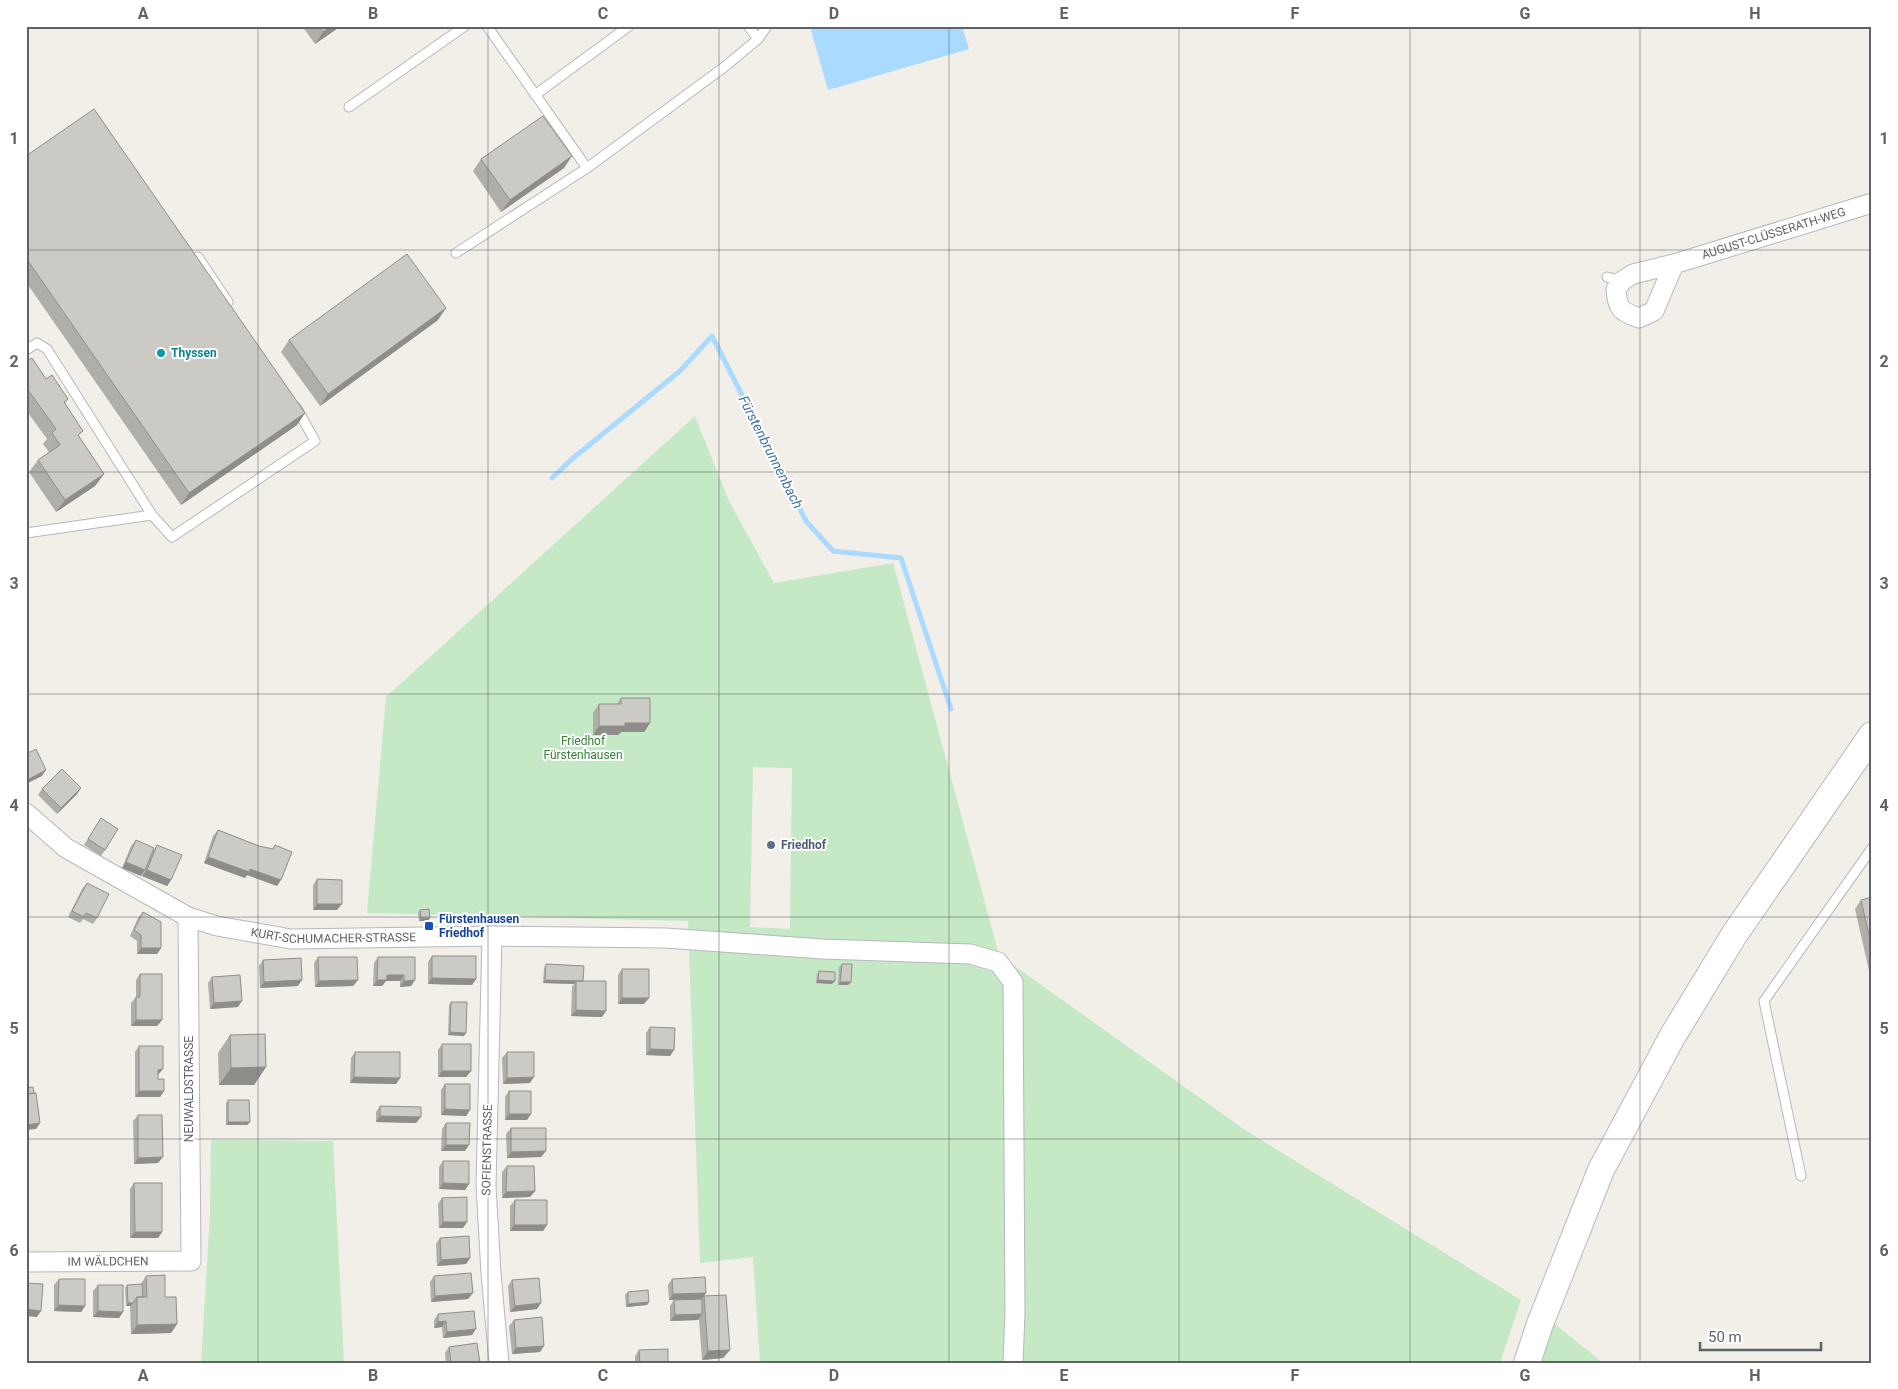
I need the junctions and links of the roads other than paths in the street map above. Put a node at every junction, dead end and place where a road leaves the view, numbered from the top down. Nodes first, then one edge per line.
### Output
1 (465, 26) edge
2 (487, 26) edge
3 (629, 26) edge
4 (748, 26) edge
5 (767, 26) edge
6 (758, 39) junction
7 (536, 95) junction
8 (349, 107) dead end
9 (587, 168) junction
10 (1872, 203) edge
11 (456, 253) dead end
12 (198, 257) edge
13 (1674, 264) junction
14 (231, 307) edge
15 (26, 350) edge
16 (291, 398) edge
17 (152, 515) junction
18 (26, 533) edge
19 (1872, 735) edge
20 (26, 813) edge
21 (1872, 848) edge
22 (188, 917) junction
23 (492, 936) junction
24 (1801, 1176) dead end
25 (26, 1262) edge
26 (191, 1262) joint
27 (499, 1363) edge
28 (1013, 1363) edge
29 (1527, 1363) edge

1 - 8 lane
2 - 7 lane
3 - 7 lane
4 - 6 lane
5 - 6 lane
6 - 9 lane
7 - 9 lane
9 - 11 lane
10 - 13 street, AUGUST-CLÜSSERATH-WEG
12 - 14 lane
13 - 13 street, AUGUST-CLÜSSERATH-WEG
15 - 17 lane
16 - 17 lane
17 - 18 lane
19 - 29 main road
20 - 22 street, KURT-SCHUMACHER-STRASSE
21 - 24 lane
22 - 23 street, KURT-SCHUMACHER-STRASSE
22 - 26 street, NEUWALDSTRASSE
23 - 27 street, SOFIENSTRASSE
23 - 28 street, KURT-SCHUMACHER-STRASSE
25 - 26 street, IM WÄLDCHEN

